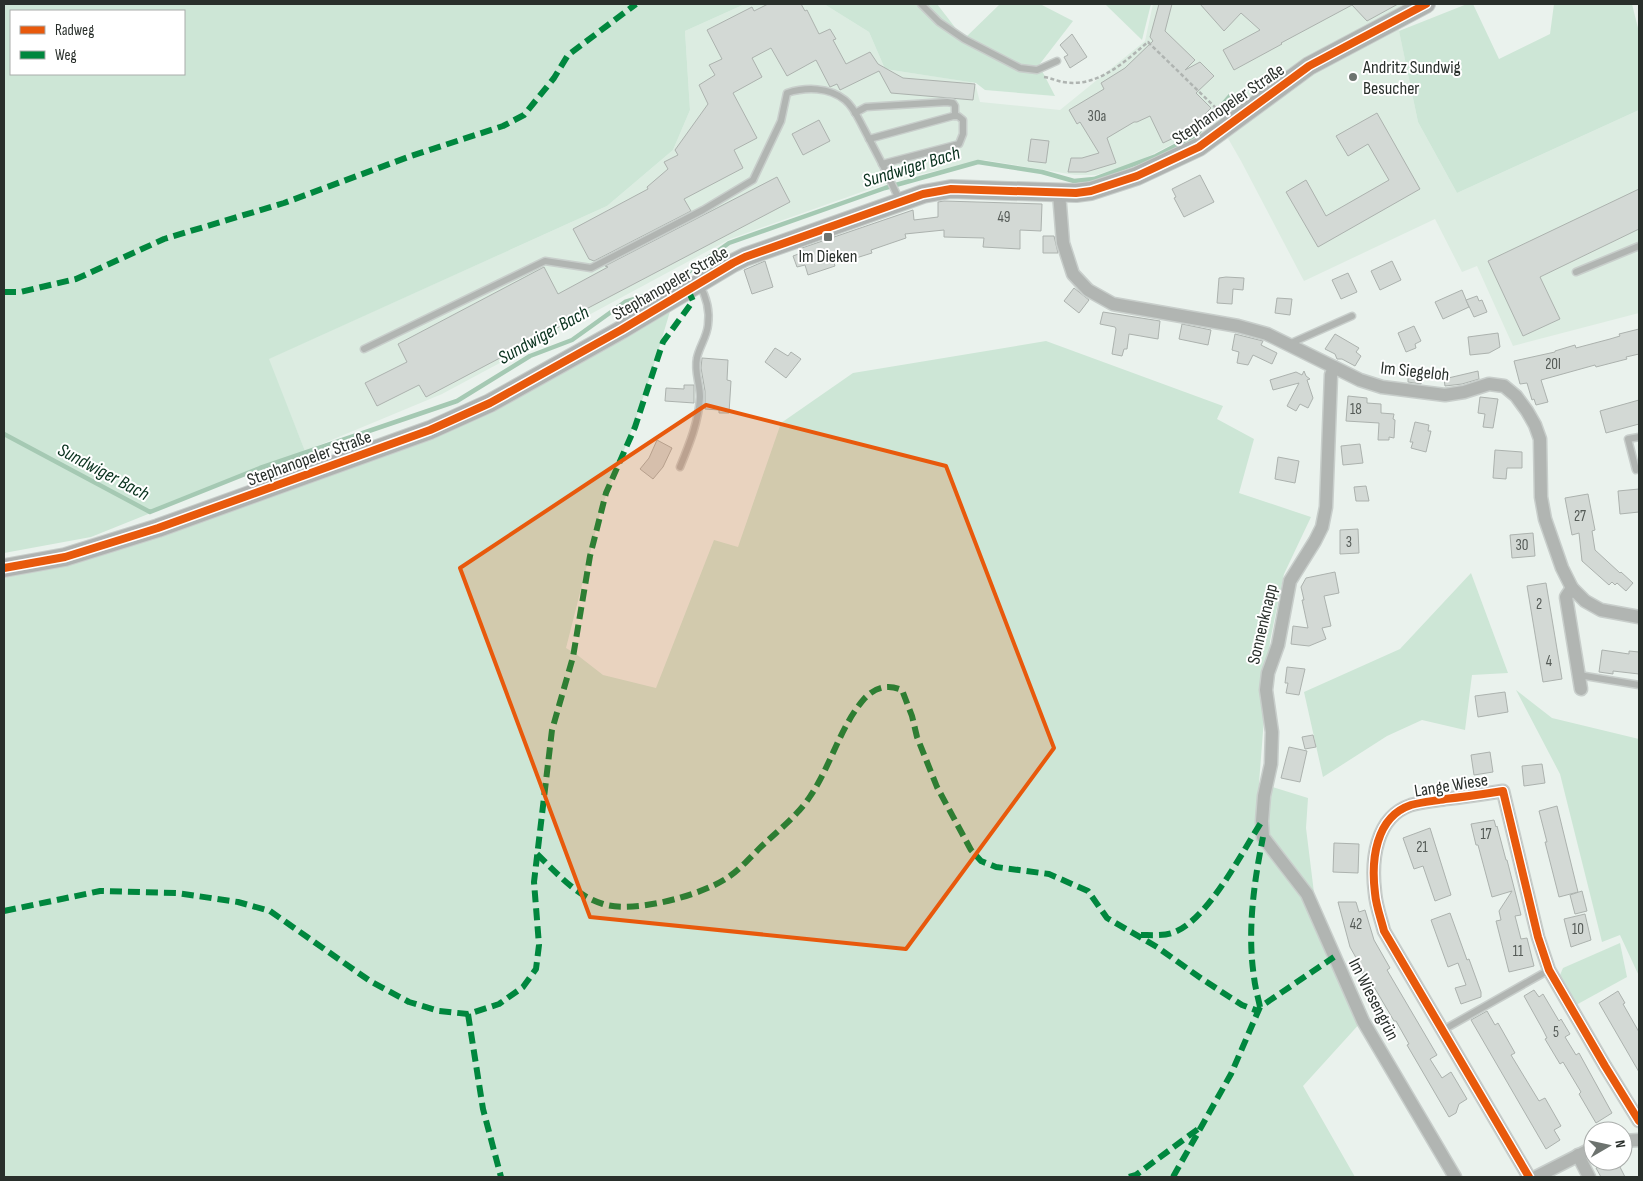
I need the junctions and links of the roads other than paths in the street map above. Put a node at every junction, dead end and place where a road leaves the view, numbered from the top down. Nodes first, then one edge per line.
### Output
1 (921, 4) edge
2 (1426, 4) edge
3 (1057, 61) dead end
4 (855, 114) junction
5 (955, 116) junction
6 (869, 139) junction
7 (882, 164) junction
8 (1059, 193) junction
9 (898, 197) junction
10 (1639, 246) edge
11 (1576, 272) dead end
12 (698, 283) junction
13 (1352, 316) dead end
14 (1289, 344) junction
15 (364, 348) dead end
16 (1334, 367) junction
17 (1639, 437) edge
18 (680, 467) dead end
19 (1639, 469) edge
20 (4, 568) edge
21 (1572, 588) junction
22 (1639, 617) edge
23 (1579, 675) junction
24 (1639, 684) edge
25 (1582, 689) dead end
26 (1263, 837) joint
27 (1549, 970) junction
28 (1443, 1030) junction
29 (1639, 1121) edge
30 (1583, 1153) edge
31 (1578, 1156) junction
32 (1455, 1177) edge
33 (1529, 1177) edge
34 (1536, 1177) edge
35 (1589, 1177) edge

1 - 3 lane
2 - 8 street, Stephanopeler Straße
4 - 5 lane
4 - 6 lane
4 - 15 lane
5 - 6 lane
5 - 7 lane
6 - 7 lane
7 - 9 lane
8 - 9 street, Stephanopeler Straße
8 - 14 street, Im Siegeloh
9 - 12 street, Stephanopeler Straße
10 - 11 lane
12 - 18 lane
12 - 20 street, Stephanopeler Straße
13 - 14 lane
14 - 16 street, Im Siegeloh
16 - 21 street, Im Siegeloh
16 - 26 street, Sonnenknapp
17 - 19 lane
21 - 22 street, Im Siegeloh
21 - 23 street
23 - 24 lane
23 - 25 street
26 - 32 street, Im Wiesengrün
27 - 28 lane
27 - 28 street, Lange Wiese
27 - 29 street, Lange Wiese
28 - 33 street, Lange Wiese
30 - 31 street
31 - 34 street
31 - 35 street

